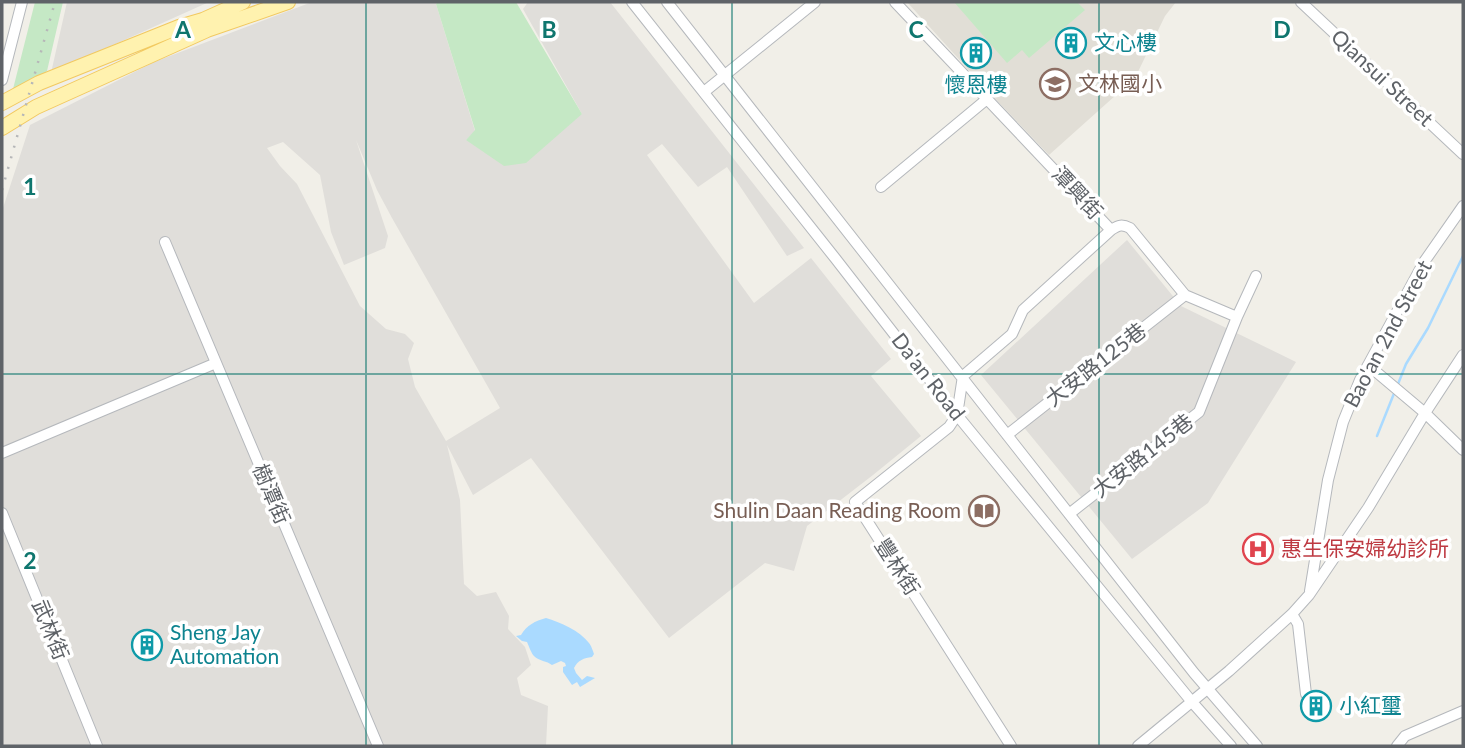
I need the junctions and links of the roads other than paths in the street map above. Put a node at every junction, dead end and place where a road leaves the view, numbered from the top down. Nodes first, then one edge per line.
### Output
1 (22, 2) edge
2 (243, 2) edge
3 (261, 2) edge
4 (288, 2) edge
5 (632, 2) edge
6 (667, 2) edge
7 (815, 2) edge
8 (895, 2) edge
9 (1301, 2) edge
10 (205, 25) junction
11 (725, 75) junction
12 (2, 80) edge
13 (704, 92) junction
14 (987, 99) junction
15 (2, 103) edge
16 (2, 128) edge
17 (1463, 154) edge
18 (881, 187) dead end
19 (1463, 206) edge
20 (1111, 230) junction
21 (165, 242) dead end
22 (1256, 276) dead end
23 (1185, 295) junction
24 (1237, 317) junction
25 (1463, 355) edge
26 (216, 363) junction
27 (1368, 365) junction
28 (963, 376) junction
29 (1425, 413) junction
30 (957, 415) junction
31 (1007, 435) junction
32 (1463, 450) edge
33 (2, 453) edge
34 (2, 513) edge
35 (1069, 514) junction
36 (1309, 594) junction
37 (1292, 614) junction
38 (1207, 689) junction
39 (1306, 694) dead end
40 (1192, 702) junction
41 (1463, 711) edge
42 (97, 746) edge
43 (378, 746) edge
44 (1011, 746) edge
45 (1138, 746) edge
46 (1231, 746) edge
47 (1257, 746) edge
48 (1397, 746) edge

1 - 12 street
2 - 10 main road
3 - 10 main road
4 - 10 main road
5 - 13 street, Da'an Road
6 - 11 street, Da'an Road
7 - 11 street
8 - 14 street, 潭興街
9 - 17 street, Qiansui Street
10 - 15 main road
10 - 16 main road
11 - 13 street
11 - 28 street, Da'an Road
13 - 30 street, Da'an Road
14 - 18 street
14 - 20 street, 潭興街
19 - 27 street, Bao'an 2nd Street
20 - 23 street, 潭興街
20 - 28 street
21 - 26 street, 樹潭街
22 - 24 street, 大安路145巷
23 - 24 street, 潭興街
23 - 31 street, 大安路125巷
24 - 35 street, 大安路145巷
25 - 29 street
26 - 33 street
26 - 43 street, 樹潭街
27 - 29 street
27 - 36 street, Bao'an 2nd Street
28 - 30 street
28 - 31 street, Da'an Road
29 - 32 street
29 - 36 street
30 - 40 street, Da'an Road
30 - 44 street, 豐林街
31 - 35 street, Da'an Road
34 - 42 street, 武林街
35 - 38 street, Da'an Road
36 - 37 street
37 - 38 street
37 - 39 street
38 - 40 street
38 - 47 street, Da'an Road
40 - 45 street
40 - 46 street, Da'an Road
41 - 48 street

